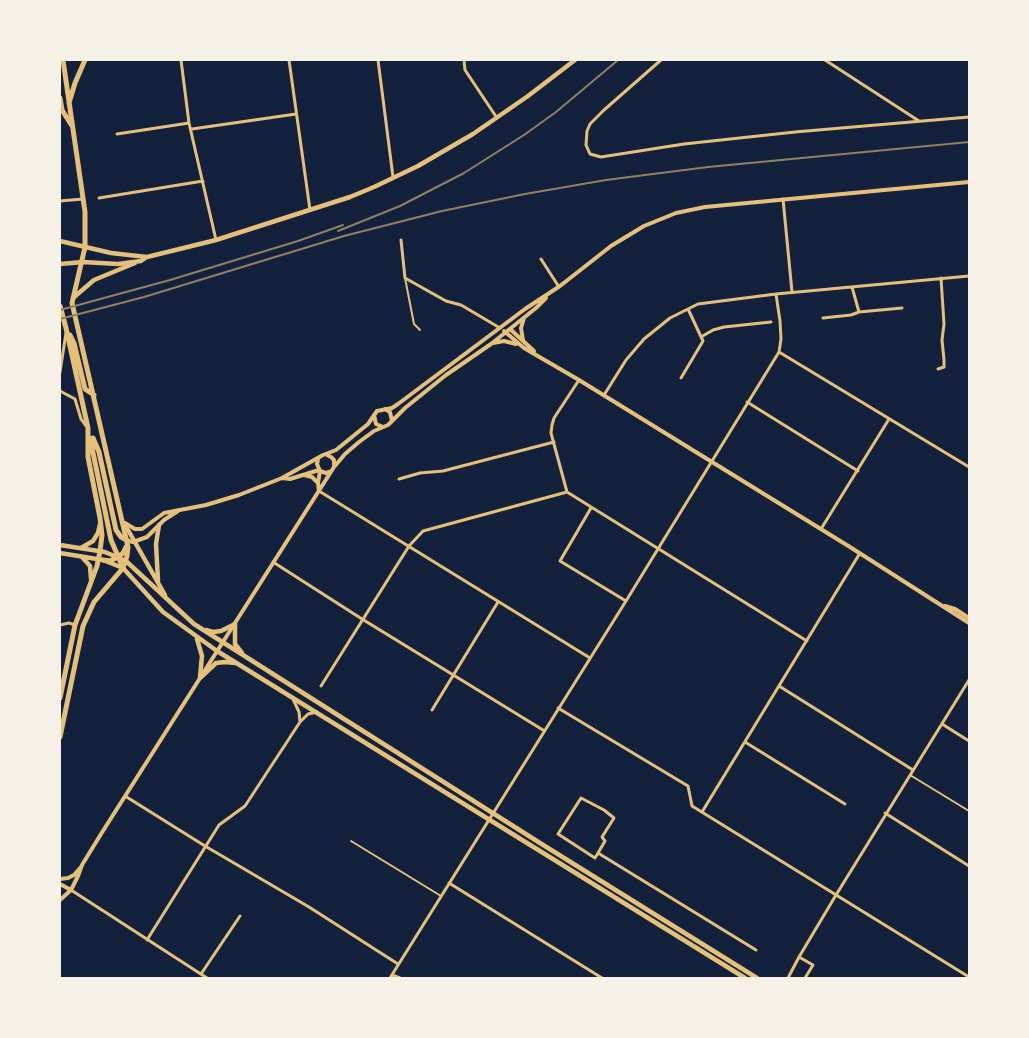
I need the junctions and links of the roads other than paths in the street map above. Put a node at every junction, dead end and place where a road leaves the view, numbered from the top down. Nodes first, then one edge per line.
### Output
1 (61, 60) edge
2 (86, 60) edge
3 (181, 60) edge
4 (289, 60) edge
5 (378, 60) edge
6 (464, 60) edge
7 (575, 60) edge
8 (661, 60) edge
9 (826, 60) edge
10 (60, 98) edge
11 (69, 104) junction
12 (296, 114) junction
13 (969, 117) edge
14 (497, 118) junction
15 (919, 121) junction
16 (189, 123) junction
17 (73, 129) junction
18 (192, 129) junction
19 (117, 134) dead end
20 (393, 177) junction
21 (203, 181) junction
22 (969, 182) edge
23 (99, 198) dead end
24 (83, 199) junction
25 (783, 199) junction
26 (60, 200) edge
27 (310, 210) junction
28 (216, 240) junction
29 (400, 240) dead end
30 (60, 241) edge
31 (74, 244) junction
32 (60, 245) edge
33 (85, 247) junction
34 (147, 257) junction
35 (542, 259) dead end
36 (141, 261) junction
37 (82, 262) junction
38 (60, 264) edge
39 (969, 276) edge
40 (405, 278) junction
41 (941, 278) junction
42 (559, 287) junction
43 (852, 287) junction
44 (552, 292) junction
45 (792, 292) junction
46 (776, 294) junction
47 (72, 298) junction
48 (60, 306) edge
49 (902, 308) dead end
50 (688, 310) junction
51 (858, 312) junction
52 (524, 318) junction
53 (823, 318) dead end
54 (771, 322) dead end
55 (66, 328) junction
56 (500, 328) junction
57 (510, 329) junction
58 (420, 330) dead end
59 (505, 332) junction
60 (701, 337) junction
61 (524, 342) junction
62 (491, 344) junction
63 (524, 348) junction
64 (779, 352) junction
65 (538, 355) junction
66 (459, 358) junction
67 (463, 364) junction
68 (938, 369) dead end
69 (60, 372) edge
70 (681, 378) dead end
71 (579, 380) junction
72 (60, 391) edge
73 (94, 395) junction
74 (604, 395) junction
75 (747, 402) junction
76 (386, 409) junction
77 (374, 415) junction
78 (889, 419) junction
79 (392, 421) junction
80 (384, 427) junction
81 (88, 428) junction
82 (554, 442) junction
83 (326, 455) junction
84 (320, 457) junction
85 (711, 462) junction
86 (334, 467) junction
87 (969, 467) edge
88 (320, 470) junction
89 (331, 471) junction
90 (858, 471) junction
91 (302, 475) junction
92 (282, 478) junction
93 (399, 479) dead end
94 (318, 483) junction
95 (319, 491) junction
96 (566, 492) junction
97 (591, 508) junction
98 (178, 511) junction
99 (100, 518) junction
100 (123, 522) junction
101 (159, 525) junction
102 (821, 529) junction
103 (130, 542) junction
104 (60, 545) edge
105 (409, 546) junction
106 (80, 548) junction
107 (658, 548) junction
108 (100, 551) junction
109 (60, 553) edge
110 (860, 554) junction
111 (81, 556) junction
112 (118, 557) junction
113 (101, 560) junction
114 (126, 561) junction
115 (273, 562) junction
116 (123, 568) junction
117 (91, 580) junction
118 (158, 582) junction
119 (166, 598) junction
120 (626, 600) junction
121 (498, 602) junction
122 (940, 604) junction
123 (969, 618) edge
124 (362, 619) junction
125 (969, 623) edge
126 (75, 624) junction
127 (235, 624) junction
128 (60, 625) edge
129 (202, 629) junction
130 (197, 638) junction
131 (807, 641) junction
132 (223, 643) junction
133 (217, 651) junction
134 (246, 658) junction
135 (590, 658) junction
136 (237, 663) junction
137 (453, 675) junction
138 (200, 678) junction
139 (969, 680) edge
140 (321, 686) dead end
141 (779, 686) junction
142 (60, 698) edge
143 (293, 698) junction
144 (558, 708) junction
145 (432, 710) dead end
146 (317, 712) junction
147 (300, 722) junction
148 (942, 724) junction
149 (543, 730) junction
150 (60, 737) edge
151 (969, 741) edge
152 (745, 742) junction
153 (913, 770) junction
154 (910, 775) junction
155 (125, 796) junction
156 (845, 804) dead end
157 (969, 811) edge
158 (493, 812) junction
159 (702, 812) junction
160 (885, 814) junction
161 (489, 819) junction
162 (351, 841) dead end
163 (205, 846) junction
164 (598, 853) junction
165 (82, 865) junction
166 (969, 866) edge
167 (60, 879) edge
168 (449, 883) junction
169 (60, 884) edge
170 (71, 890) junction
171 (836, 894) junction
172 (441, 896) junction
173 (60, 900) edge
174 (240, 916) dead end
175 (147, 940) junction
176 (756, 950) dead end
177 (799, 957) junction
178 (398, 964) junction
179 (201, 974) junction
180 (391, 976) edge
181 (969, 976) edge
182 (207, 978) edge
183 (400, 978) edge
184 (602, 978) edge
185 (745, 978) edge
186 (757, 978) edge
187 (788, 978) edge
188 (804, 978) edge

1 - 11 main road
2 - 11 main road
3 - 16 street
4 - 12 street
5 - 20 street
6 - 14 street
7 - 14 main road
8 - 15 street
9 - 15 street
10 - 17 main road
11 - 17 main road
12 - 18 street
12 - 27 street
13 - 15 street
14 - 20 main road
16 - 18 street
16 - 19 street
17 - 24 main road
18 - 21 street
20 - 27 main road
21 - 23 street
21 - 28 street
22 - 25 street
24 - 26 street
24 - 33 main road
25 - 42 street
25 - 45 street
27 - 28 main road
28 - 34 main road
29 - 40 street
30 - 31 main road
31 - 32 main road
31 - 33 main road
33 - 34 main road
33 - 37 main road
34 - 36 main road
35 - 42 street
36 - 37 main road
36 - 47 main road
37 - 38 main road
37 - 47 main road
39 - 41 street
40 - 56 street
40 - 58 lane
41 - 43 street
41 - 68 street
42 - 44 street
43 - 45 street
43 - 51 street
44 - 52 street
44 - 56 street
45 - 46 street
46 - 50 street
46 - 64 street
47 - 73 main road
48 - 55 main road
49 - 51 street
50 - 60 street
50 - 74 street
51 - 53 street
52 - 57 street
52 - 61 street
54 - 60 street
55 - 69 street
55 - 73 main road
55 - 81 main road
56 - 57 street
56 - 59 street
56 - 66 street
57 - 59 street
57 - 61 street
59 - 62 street
59 - 63 street
60 - 70 street
61 - 65 street
62 - 63 street
62 - 67 street
63 - 65 street
64 - 75 street
64 - 78 street
65 - 71 street
66 - 67 street
66 - 76 street
67 - 79 street
71 - 74 street
71 - 82 street
72 - 81 street
73 - 100 main road
74 - 85 street
75 - 85 street
75 - 90 street
76 - 77 street
76 - 79 street
77 - 80 street
77 - 83 street
78 - 87 street
78 - 90 street
79 - 80 street
80 - 86 street
81 - 99 main road
81 - 103 main road
81 - 112 main road
82 - 93 street
82 - 96 street
83 - 84 street
83 - 86 street
84 - 88 street
84 - 92 street
85 - 102 street
85 - 107 street
86 - 89 street
88 - 89 street
88 - 91 street
88 - 94 street
89 - 95 street
90 - 102 street
91 - 92 street
91 - 94 street
92 - 98 street
94 - 95 street
95 - 105 street
95 - 115 street
96 - 97 street
96 - 105 street
97 - 107 street
97 - 120 street
98 - 100 street
98 - 101 street
99 - 106 main road
99 - 108 main road
100 - 103 main road
101 - 103 street
101 - 118 main road
102 - 110 street
103 - 112 main road
103 - 114 main road
103 - 118 main road
104 - 106 main road
105 - 121 street
105 - 124 street
106 - 108 main road
107 - 120 street
107 - 131 street
108 - 112 main road
108 - 113 main road
109 - 111 main road
110 - 122 street
110 - 131 street
111 - 113 main road
111 - 117 main road
112 - 113 main road
112 - 114 main road
112 - 116 main road
113 - 116 main road
113 - 117 main road
114 - 116 main road
114 - 119 main road
115 - 124 street
115 - 127 street
116 - 130 main road
116 - 150 main road
117 - 126 main road
118 - 119 main road
119 - 129 main road
120 - 135 street
121 - 135 street
121 - 137 street
122 - 123 street
122 - 125 street
124 - 137 street
124 - 140 street
126 - 128 street
126 - 142 main road
127 - 129 main road
127 - 132 street
127 - 134 main road
129 - 132 main road
130 - 133 main road
130 - 138 main road
131 - 141 street
132 - 133 street
132 - 134 main road
133 - 136 main road
133 - 138 street
134 - 158 main road
135 - 144 street
136 - 138 main road
136 - 143 main road
137 - 145 street
137 - 149 street
138 - 155 street
139 - 148 street
141 - 152 street
141 - 153 street
143 - 146 main road
143 - 147 street
144 - 149 street
144 - 159 street
146 - 147 street
146 - 161 main road
147 - 163 street
148 - 151 street
148 - 153 street
149 - 158 street
152 - 156 street
152 - 159 street
153 - 154 street
154 - 157 lane
154 - 160 street
155 - 163 street
155 - 165 street
158 - 161 street
158 - 186 main road
159 - 171 street
160 - 166 street
160 - 171 street
161 - 168 street
161 - 185 main road
162 - 172 lane
163 - 175 street
163 - 178 street
164 - 164 street
164 - 176 street
165 - 167 street
165 - 170 street
168 - 172 street
168 - 184 street
169 - 170 street
170 - 173 street
170 - 175 street
171 - 177 street
171 - 181 street
172 - 178 street
174 - 179 street
175 - 179 street
177 - 187 street
177 - 188 street
178 - 180 street
179 - 182 street
180 - 183 street

